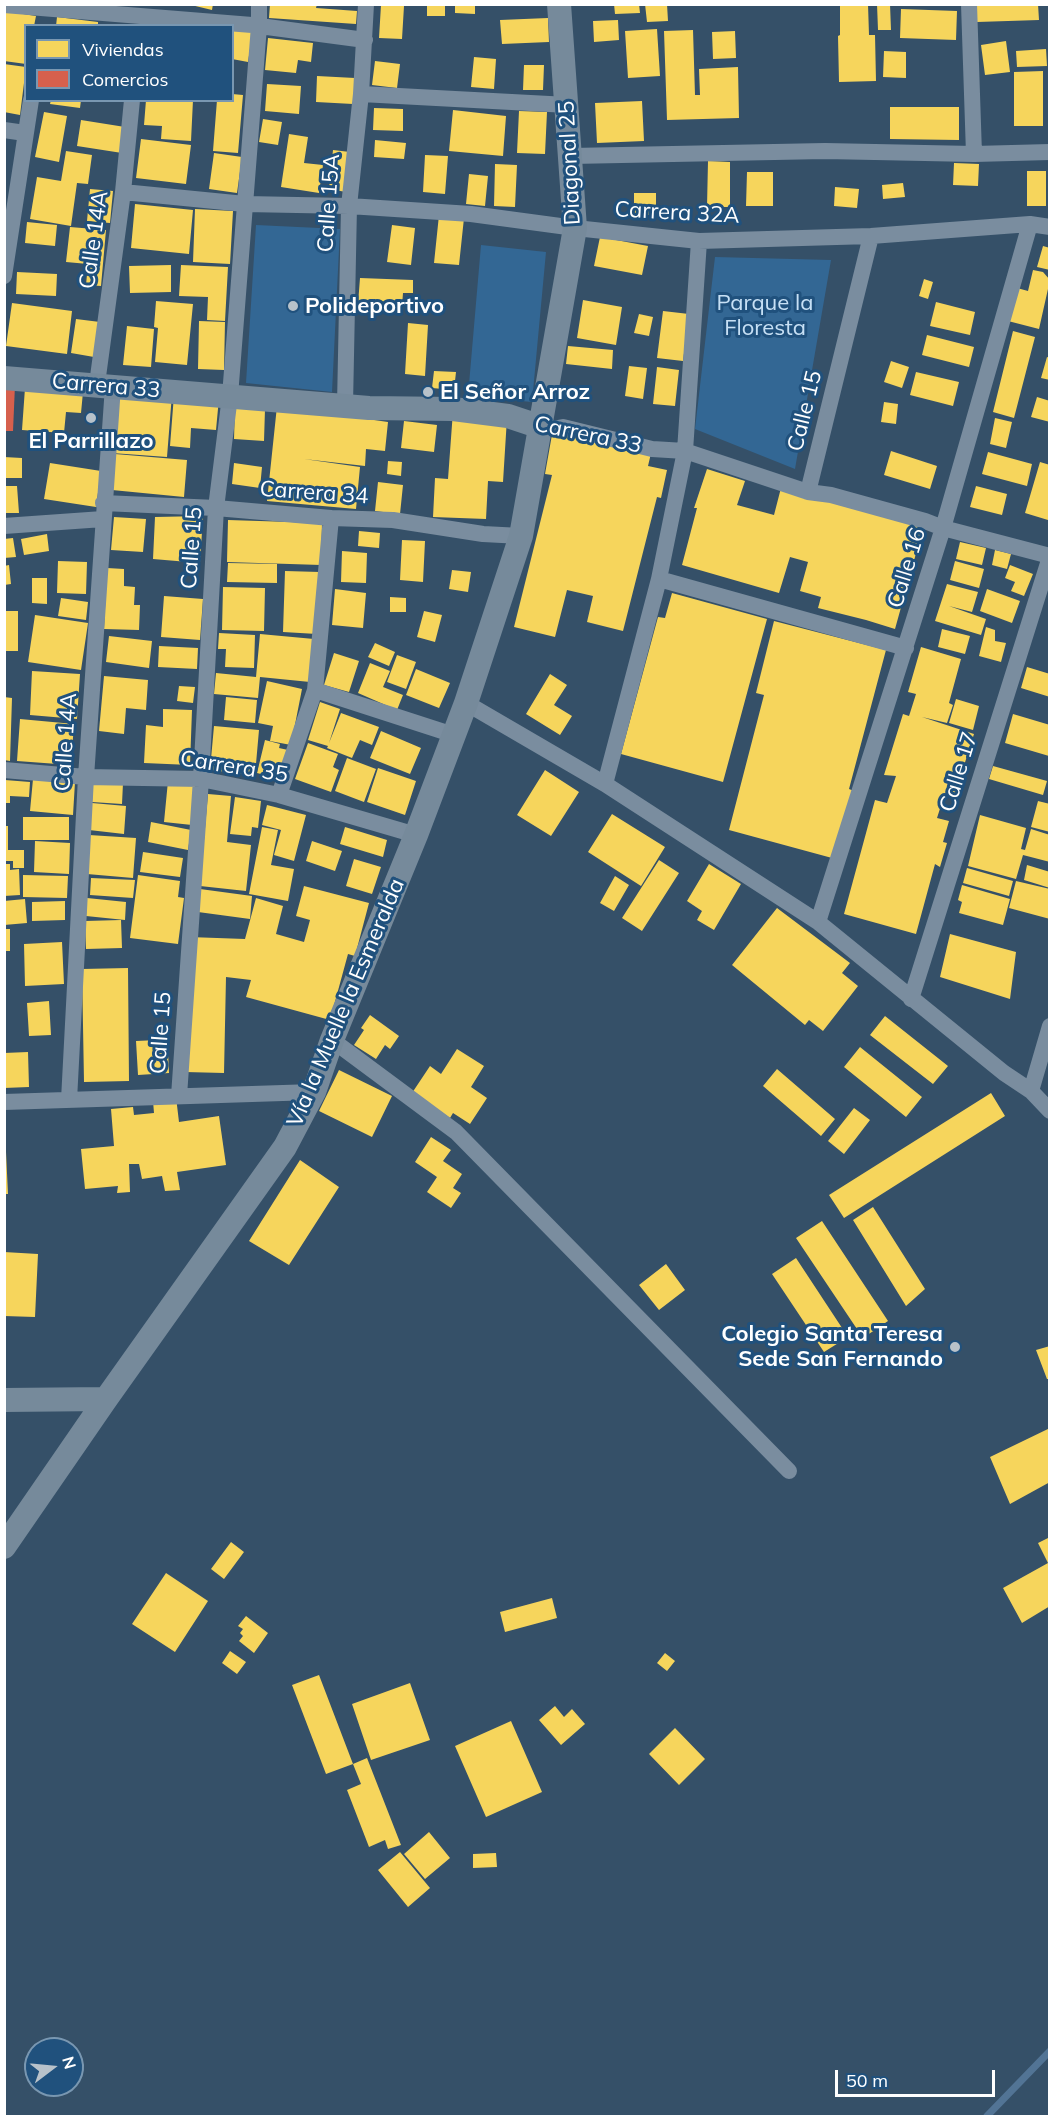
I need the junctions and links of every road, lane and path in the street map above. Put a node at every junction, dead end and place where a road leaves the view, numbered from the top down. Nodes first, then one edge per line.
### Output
1 (259, 4) edge
2 (366, 4) edge
3 (559, 4) edge
4 (969, 4) edge
5 (4, 5) edge
6 (48, 13) edge
7 (140, 21) edge
8 (211, 24) edge
9 (234, 25) edge
10 (259, 26) junction
11 (364, 40) junction
12 (361, 94) junction
13 (31, 102) edge
14 (132, 102) edge
15 (568, 105) junction
16 (4, 130) edge
17 (25, 133) junction
18 (1050, 152) edge
19 (974, 154) junction
20 (571, 156) junction
21 (123, 192) junction
22 (244, 204) junction
23 (349, 206) junction
24 (1030, 224) junction
25 (1050, 227) edge
26 (575, 228) junction
27 (871, 236) junction
28 (699, 241) junction
29 (4, 276) edge
30 (4, 378) edge
31 (105, 385) junction
32 (230, 396) junction
33 (345, 405) junction
34 (542, 427) junction
35 (685, 451) junction
36 (808, 492) junction
37 (216, 508) junction
38 (103, 511) junction
39 (331, 518) junction
40 (4, 526) edge
41 (943, 528) junction
42 (520, 536) junction
43 (1050, 557) edge
44 (659, 579) junction
45 (906, 648) junction
46 (315, 690) junction
47 (466, 703) junction
48 (454, 735) junction
49 (4, 770) edge
50 (86, 777) junction
51 (201, 779) junction
52 (605, 784) junction
53 (279, 795) junction
54 (416, 835) junction
55 (818, 922) junction
56 (911, 999) junction
57 (1050, 1026) edge
58 (332, 1040) junction
59 (1031, 1091) junction
60 (314, 1092) junction
61 (179, 1096) junction
62 (69, 1100) junction
63 (4, 1102) edge
64 (1050, 1110) edge
65 (106, 1399) junction
66 (4, 1400) edge
67 (789, 1471) dead end
68 (4, 1547) edge

1 - 10 street, Calle 15
2 - 11 street, Calle 15A
3 - 15 street, Diagonal 25
4 - 19 street
5 - 6 street
6 - 7 street
7 - 8 street
9 - 10 street
10 - 11 street
10 - 22 street, Calle 15
11 - 12 street, Calle 15A
12 - 15 street
12 - 23 street, Calle 15A
13 - 17 street
14 - 21 street, Calle 14A
15 - 20 street, Diagonal 25
16 - 17 street
17 - 29 street
18 - 19 street
19 - 20 street
20 - 26 street, Diagonal 25
21 - 22 street, Carrera 32A
21 - 31 street, Calle 14A
22 - 23 street, Carrera 32A
22 - 32 street, Calle 15
23 - 26 street, Carrera 32A
23 - 33 street, Calle 15A
24 - 25 street, Carrera 32A
24 - 27 street, Carrera 32A
24 - 41 street, Calle 16
26 - 28 street, Carrera 32A
26 - 34 street, Diagonal 25
27 - 28 street, Carrera 32A
27 - 36 street, Calle 15
28 - 35 street
30 - 31 street, Carrera 33
31 - 32 street, Carrera 33
31 - 38 street, Calle 14A
32 - 33 street, Carrera 33
32 - 37 street, Calle 15
33 - 34 street, Carrera 33
34 - 35 street, Carrera 33
34 - 42 street, Vía la Muelle la Esmeralda
35 - 36 street, Carrera 33
35 - 44 street
36 - 41 street, Carrera 33
37 - 38 street, Carrera 34
37 - 39 street, Carrera 34
37 - 51 street, Calle 15
38 - 40 street, Carrera 34
38 - 50 street, Calle 14A
39 - 42 street, Carrera 34
39 - 46 street
41 - 43 street, Carrera 33
41 - 45 street, Calle 16
42 - 47 street, Vía la Muelle la Esmeralda
43 - 56 street, Calle 17
44 - 45 street
44 - 52 street
45 - 55 street, Calle 16
46 - 48 street
46 - 53 street
47 - 48 street, Vía la Muelle la Esmeralda
47 - 52 street
48 - 54 street, Vía la Muelle la Esmeralda
49 - 50 street, Carrera 35
50 - 51 street, Carrera 35
50 - 62 street, Calle 14A
51 - 53 street, Carrera 35
51 - 61 street, Calle 15
52 - 55 street
53 - 54 street, Carrera 35
54 - 58 street, Vía la Muelle la Esmeralda
55 - 56 street
56 - 59 street
57 - 59 street
58 - 60 street, Vía la Muelle la Esmeralda
58 - 67 street
59 - 64 street
60 - 61 street
60 - 65 street, Vía la Muelle la Esmeralda
61 - 62 street
62 - 63 street
65 - 66 street
65 - 68 street, Vía la Muelle la Esmeralda

